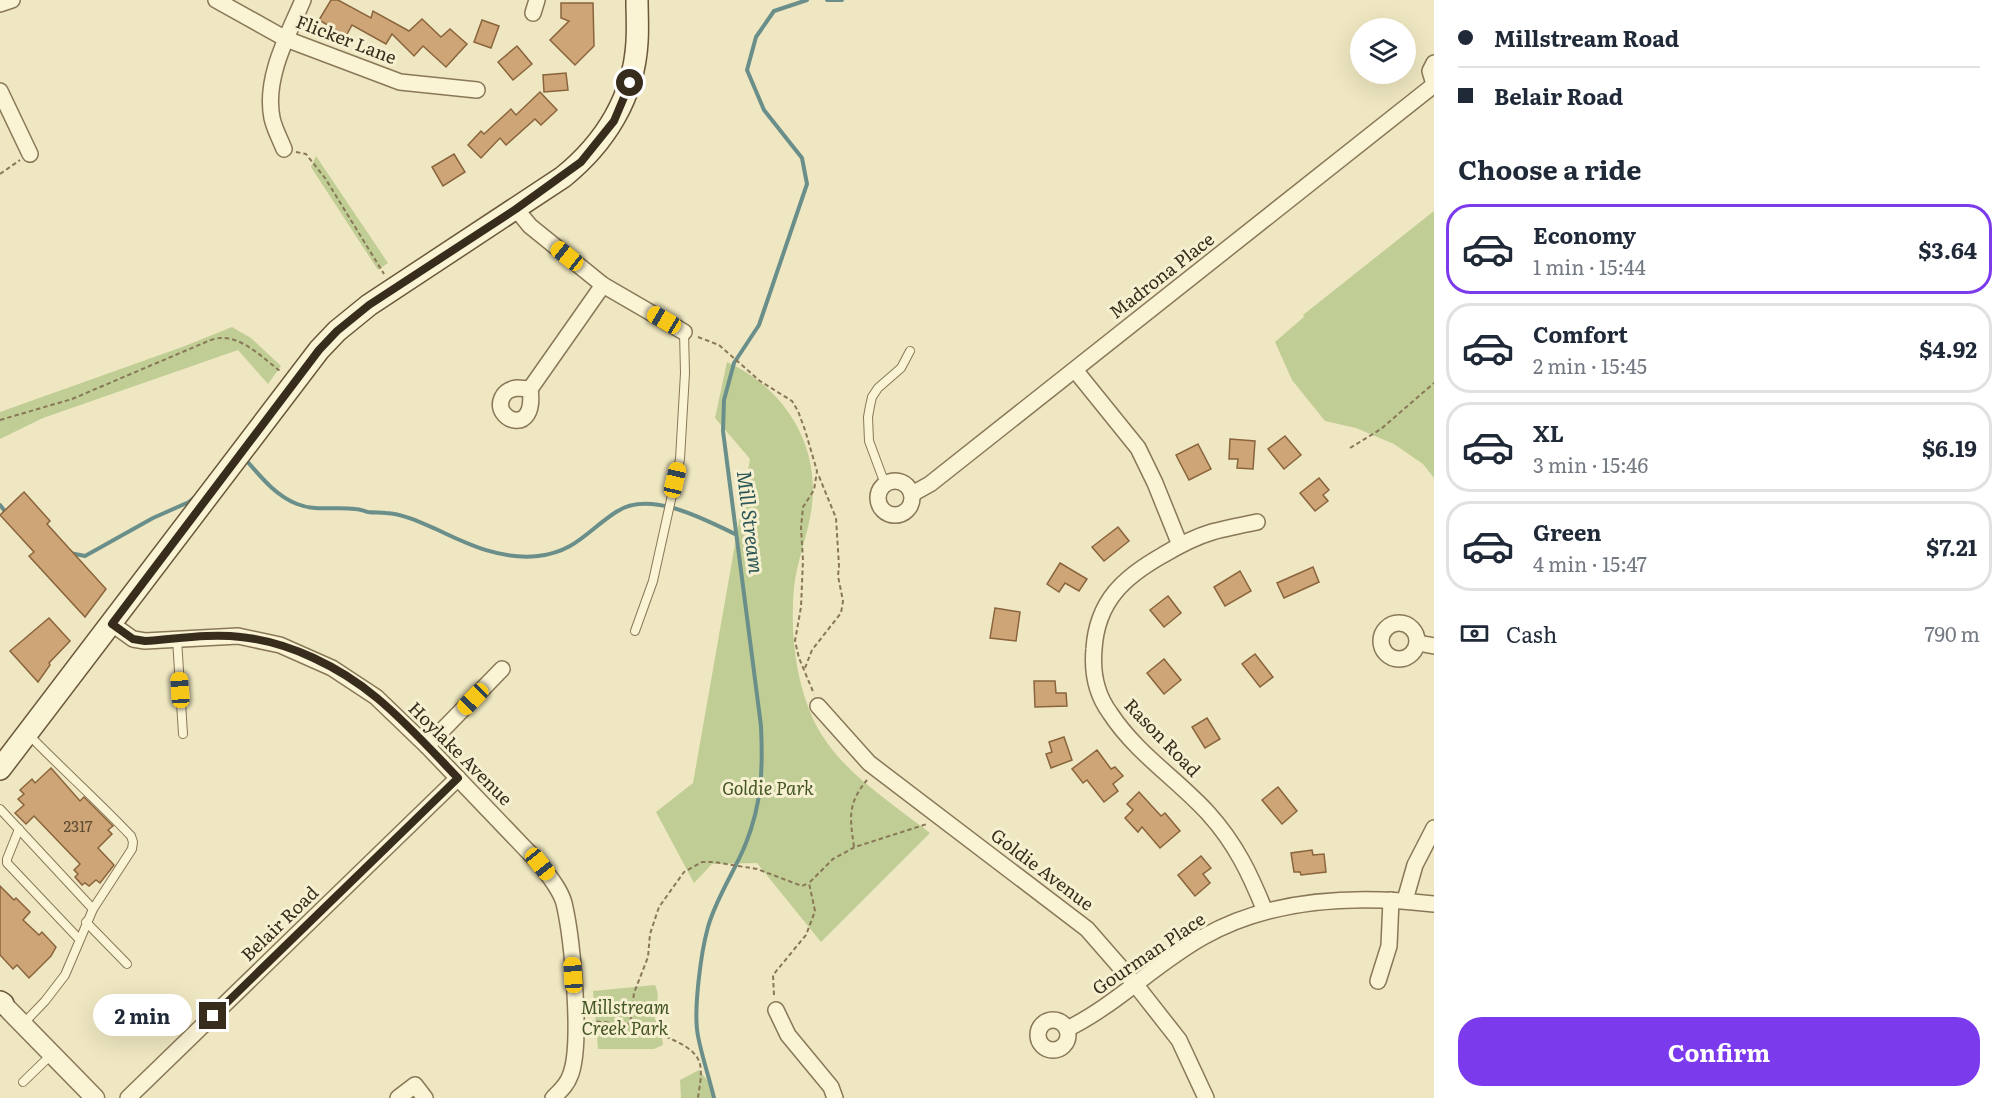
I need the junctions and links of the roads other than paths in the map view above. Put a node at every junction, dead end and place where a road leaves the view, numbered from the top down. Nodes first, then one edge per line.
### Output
1 (12, 0) edge
2 (216, 0) edge
3 (303, 0) edge
4 (637, 0) edge
5 (0, 4) edge
6 (286, 39) junction
7 (1434, 63) edge
8 (1434, 85) edge
9 (477, 90) dead end
10 (0, 91) edge
11 (284, 149) road end
12 (30, 154) road end
13 (516, 209) junction
14 (603, 285) junction
15 (684, 332) joint
16 (910, 351) dead end
17 (1075, 370) junction
18 (530, 389) dead end
19 (885, 484) junction
20 (912, 494) junction
21 (1257, 522) dead end
22 (1180, 545) junction
23 (112, 624) junction
24 (635, 631) dead end
25 (177, 639) junction
26 (1418, 643) dead end
27 (1434, 646) edge
28 (502, 669) dead end
29 (818, 706) road end
30 (28, 733) junction
31 (183, 734) dead end
32 (427, 746) junction
33 (0, 769) edge
34 (458, 778) junction
35 (0, 809) edge
36 (1434, 828) edge
37 (19, 829) junction
38 (1398, 900) junction
39 (1434, 904) edge
40 (93, 909) junction
41 (1265, 911) junction
42 (87, 922) junction
43 (79, 939) junction
44 (127, 964) dead end
45 (1378, 981) dead end
46 (1135, 984) junction
47 (1, 1002) edge
48 (776, 1011) road end
49 (22, 1024) junction
50 (1067, 1029) dead end
51 (52, 1054) junction
52 (23, 1082) dead end
53 (95, 1098) edge
54 (128, 1098) edge
55 (398, 1098) edge
56 (424, 1098) edge
57 (553, 1098) edge
58 (835, 1098) edge
59 (1206, 1098) edge

1 - 5 street
2 - 6 street, Flicker Lane
3 - 6 street
4 - 13 main road
6 - 9 street, Flicker Lane
6 - 11 street
7 - 8 street, Madrona Place
8 - 17 street, Madrona Place
10 - 12 street
13 - 14 street
13 - 23 main road
14 - 15 street
14 - 18 street
15 - 24 lane
16 - 19 lane
17 - 20 street, Madrona Place
17 - 22 street
19 - 20 street
19 - 20 street, Madrona Place
21 - 22 street, Rason Road
22 - 41 street, Rason Road
23 - 25 street, Hoylake Avenue
23 - 30 main road
25 - 31 lane
25 - 32 street, Hoylake Avenue
26 - 27 street
28 - 32 street
29 - 46 street, Goldie Avenue
30 - 33 main road
30 - 40 lane
32 - 34 street, Hoylake Avenue
34 - 54 street, Belair Road
34 - 57 street, Hoylake Avenue
35 - 37 lane
36 - 38 street
37 - 40 lane
37 - 43 lane
38 - 39 street, Gourman Place
38 - 41 street, Gourman Place
38 - 45 street
40 - 42 lane
41 - 46 street, Gourman Place
42 - 43 lane
42 - 44 lane
43 - 49 lane
46 - 50 street, Gourman Place
46 - 59 street, Goldie Avenue
47 - 49 street
48 - 58 street
49 - 51 street
51 - 52 lane
51 - 53 street
55 - 56 street

